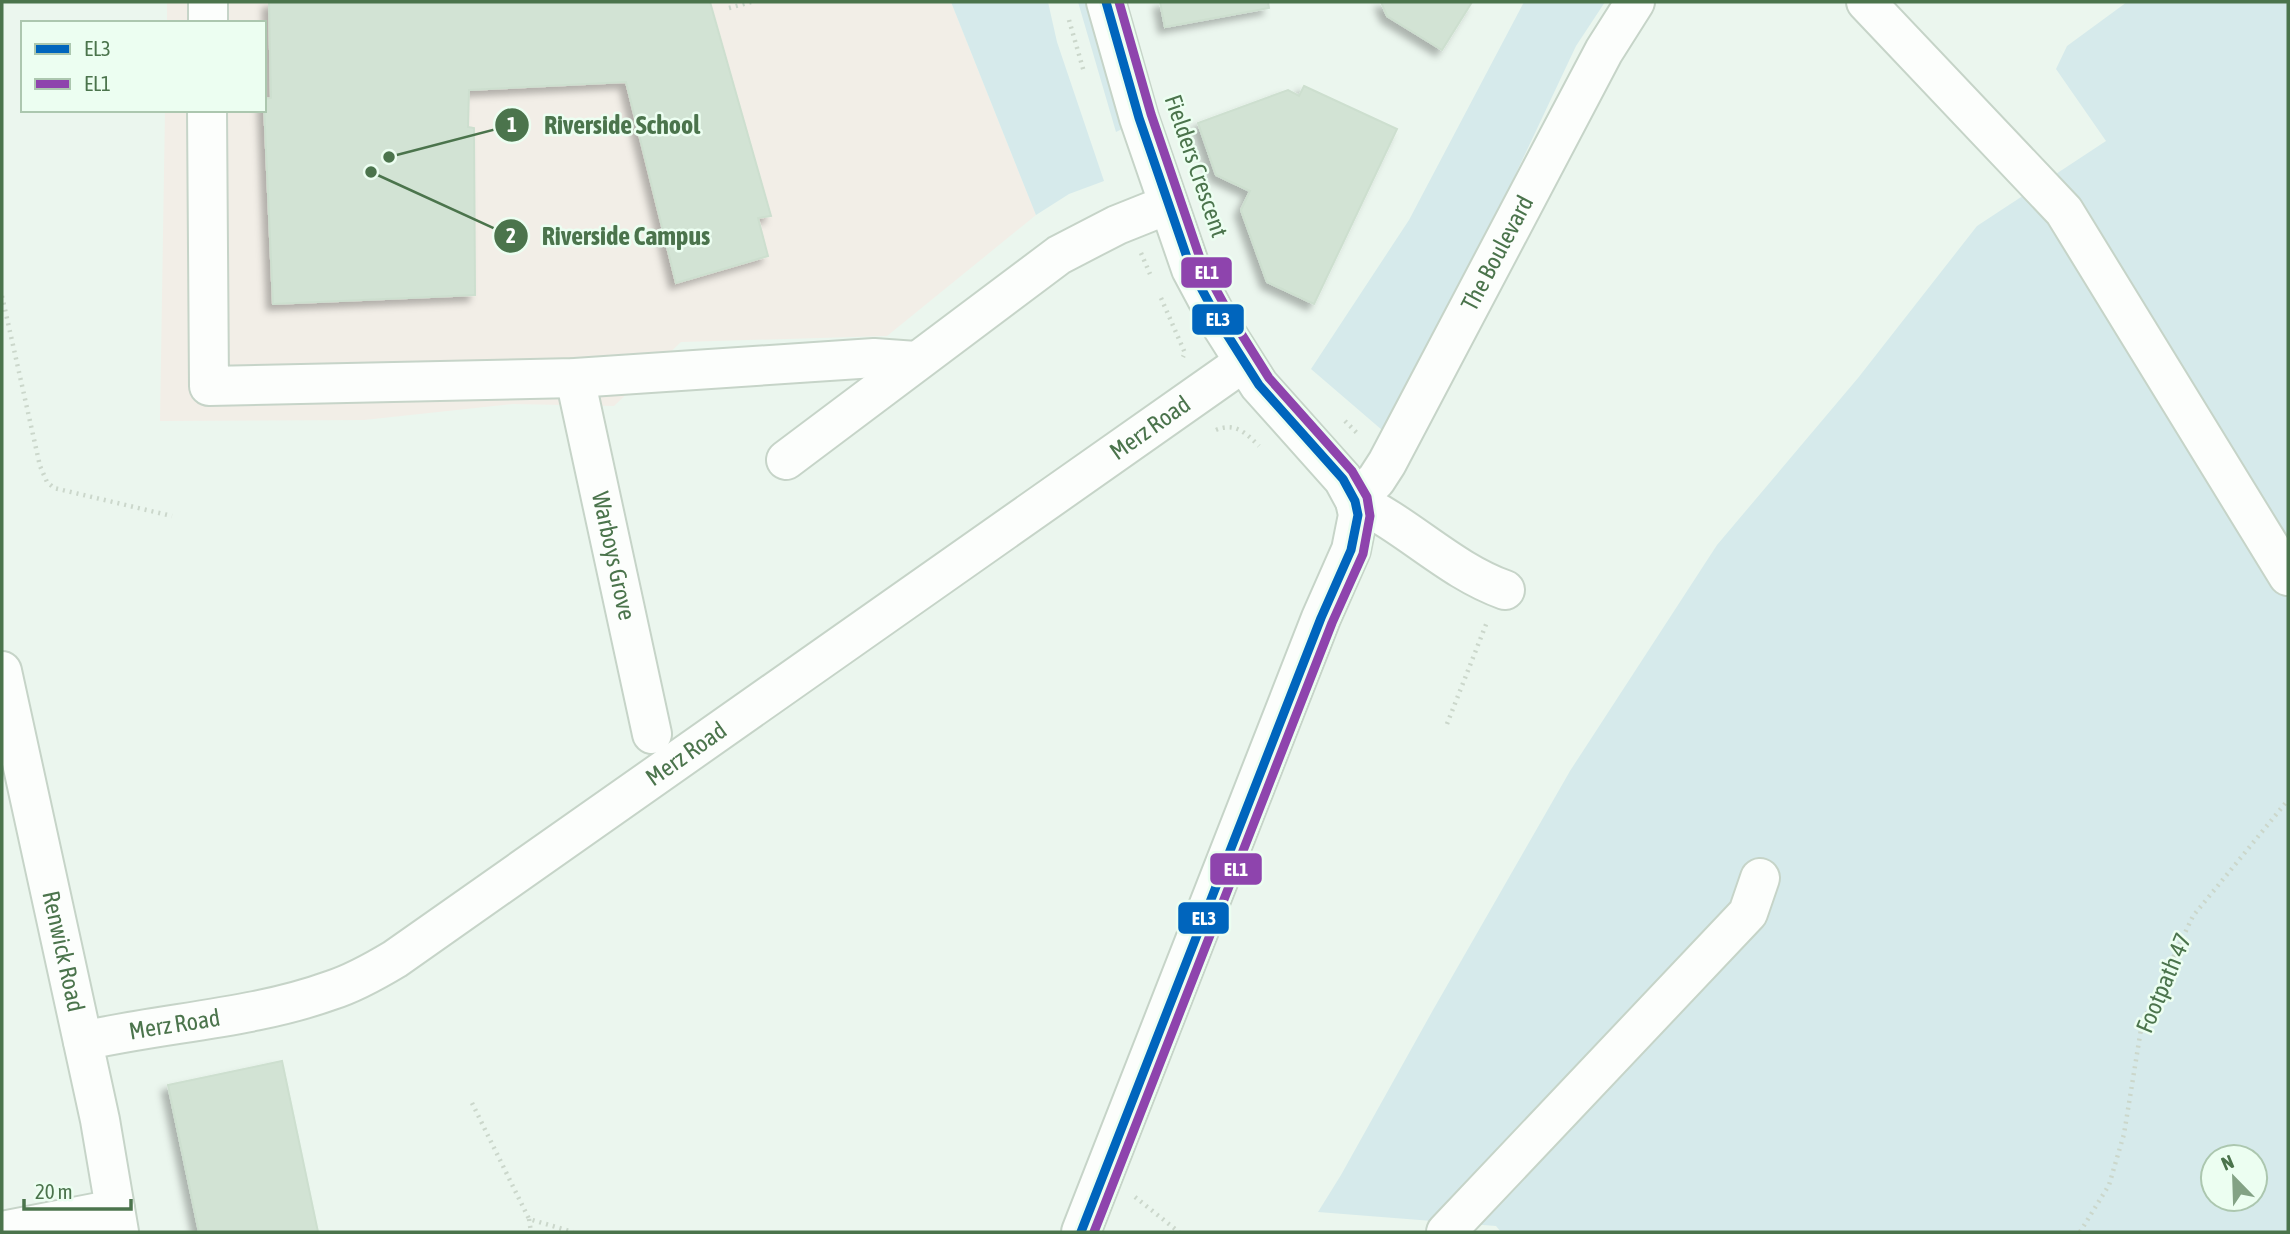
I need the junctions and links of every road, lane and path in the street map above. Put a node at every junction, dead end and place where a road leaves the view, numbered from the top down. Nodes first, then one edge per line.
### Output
1 (208, 2) edge
2 (751, 2) edge
3 (1106, 2) edge
4 (1635, 2) edge
5 (1866, 2) edge
6 (729, 8) dead end
7 (208, 21) edge
8 (207, 112) edge
9 (1167, 205) junction
10 (2, 296) edge
11 (916, 361) junction
12 (1244, 362) junction
13 (575, 378) junction
14 (1233, 428) dead end
15 (1266, 452) dead end
16 (786, 460) dead end
17 (1355, 501) junction
18 (172, 516) dead end
19 (2288, 576) edge
20 (1501, 589) joint
21 (2, 671) edge
22 (1447, 724) dead end
23 (652, 734) dead end
24 (2288, 800) edge
25 (1760, 878) dead end
26 (83, 1041) junction
27 (472, 1103) dead end
28 (1104, 1172) junction
29 (528, 1219) junction
30 (117, 1220) edge
31 (2, 1231) edge
32 (531, 1232) edge
33 (573, 1232) edge
34 (1081, 1232) edge
35 (1179, 1232) edge
36 (1446, 1232) edge
37 (2080, 1232) edge

1 - 7 street
2 - 6 path
3 - 9 street, Fielders Crescent
4 - 17 street, The Boulevard
5 - 19 street
8 - 13 street
9 - 11 street
9 - 12 street, Fielders Crescent
10 - 18 path
11 - 13 street
11 - 16 street
12 - 17 street, Fielders Crescent
12 - 26 street, Merz Road
13 - 23 street, Warboys Grove
14 - 15 path
17 - 20 street
17 - 28 street
20 - 22 path
21 - 26 street, Renwick Road
24 - 37 path, Footpath 47
25 - 36 street
26 - 30 street, Renwick Road
27 - 29 path
28 - 34 street
28 - 35 path
29 - 32 path
29 - 33 path
30 - 31 street

